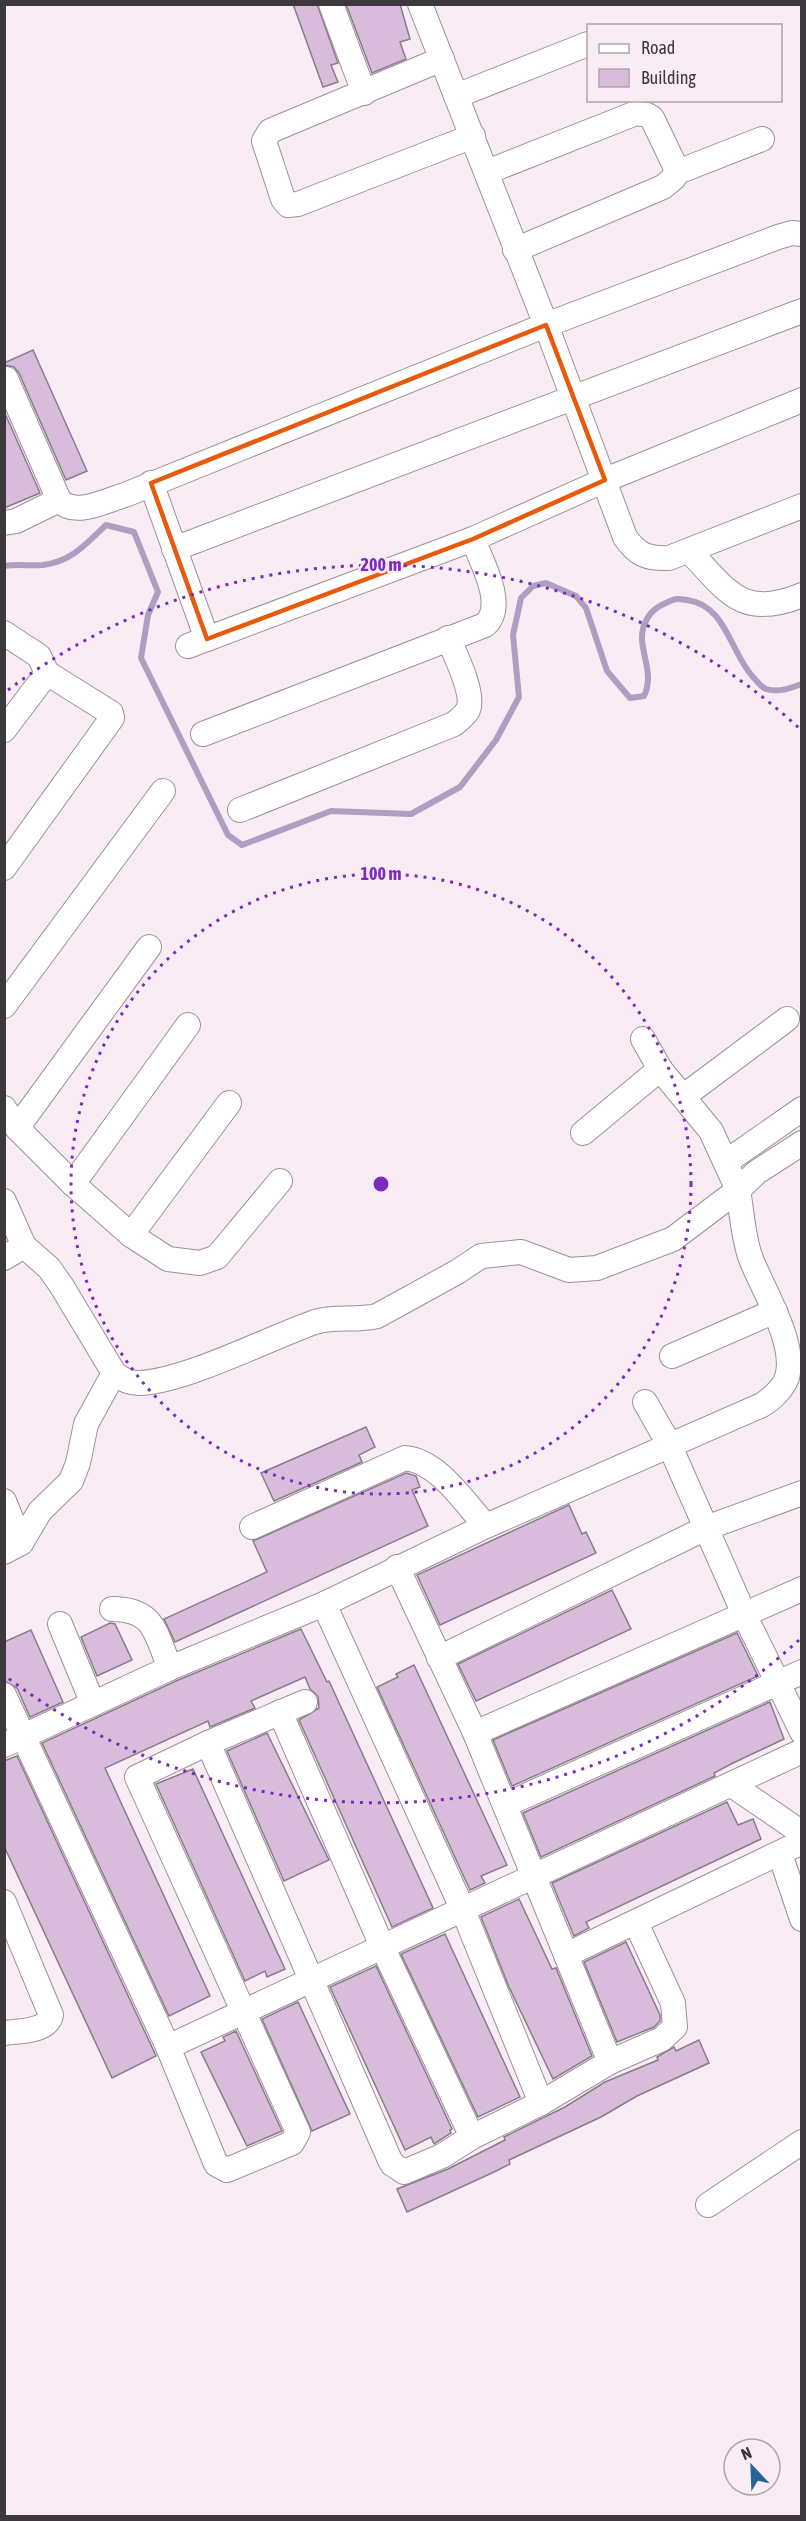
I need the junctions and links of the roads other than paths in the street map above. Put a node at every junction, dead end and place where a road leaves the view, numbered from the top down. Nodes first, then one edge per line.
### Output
1 (331, 4) edge
2 (420, 4) edge
3 (587, 44) edge
4 (442, 58) junction
5 (364, 93) junction
6 (456, 96) junction
7 (473, 136) junction
8 (762, 139) dead end
9 (487, 172) junction
10 (675, 173) junction
11 (801, 234) edge
12 (515, 250) junction
13 (801, 311) edge
14 (546, 325) junction
15 (6, 379) dead end
16 (572, 396) junction
17 (801, 400) edge
18 (605, 480) junction
19 (151, 483) junction
20 (59, 500) junction
21 (801, 506) edge
22 (4, 524) edge
23 (473, 539) junction
24 (174, 549) junction
25 (689, 551) junction
26 (801, 594) edge
27 (4, 633) edge
28 (448, 638) junction
29 (47, 673) junction
30 (4, 730) edge
31 (203, 734) dead end
32 (163, 791) dead end
33 (240, 810) dead end
34 (4, 868) edge
35 (149, 947) dead end
36 (4, 1006) edge
37 (788, 1019) dead end
38 (188, 1025) dead end
39 (643, 1039) dead end
40 (660, 1069) junction
41 (684, 1096) junction
42 (229, 1103) dead end
43 (801, 1109) edge
44 (11, 1118) edge
45 (582, 1132) dead end
46 (801, 1143) edge
47 (726, 1162) junction
48 (280, 1181) dead end
49 (74, 1184) junction
50 (738, 1190) junction
51 (4, 1201) edge
52 (132, 1235) junction
53 (14, 1252) edge
54 (774, 1311) junction
55 (672, 1356) dead end
56 (114, 1373) junction
57 (645, 1402) dead end
58 (669, 1444) junction
59 (801, 1493) edge
60 (4, 1501) edge
61 (486, 1526) junction
62 (252, 1527) dead end
63 (706, 1528) junction
64 (13, 1547) edge
65 (397, 1567) junction
66 (801, 1588) edge
67 (324, 1604) junction
68 (112, 1609) dead end
69 (744, 1614) junction
70 (60, 1624) dead end
71 (439, 1658) junction
72 (170, 1668) junction
73 (801, 1672) edge
74 (778, 1684) junction
75 (4, 1695) edge
76 (305, 1702) dead end
77 (93, 1704) junction
78 (280, 1712) junction
79 (801, 1732) edge
80 (475, 1733) junction
81 (15, 1741) edge
82 (208, 1743) junction
83 (801, 1751) edge
84 (732, 1785) junction
85 (505, 1805) junction
86 (801, 1833) edge
87 (801, 1842) edge
88 (780, 1854) junction
89 (534, 1877) junction
90 (4, 1902) edge
91 (463, 1910) junction
92 (801, 1919) edge
93 (636, 1923) junction
94 (382, 1946) junction
95 (566, 1955) junction
96 (310, 1981) junction
97 (244, 2009) junction
98 (4, 2033) edge
99 (168, 2047) junction
100 (610, 2062) junction
101 (541, 2103) junction
102 (472, 2137) junction
103 (798, 2153) edge
104 (708, 2205) dead end

1 - 5 street
2 - 4 street
3 - 6 street
4 - 5 street
4 - 6 street
5 - 7 street
6 - 7 street
7 - 9 street
8 - 10 street
9 - 10 street
9 - 12 street
10 - 12 street
11 - 14 street
12 - 14 street
13 - 16 street
14 - 16 street
14 - 19 street
15 - 20 street
16 - 18 street
16 - 24 street
17 - 18 street
18 - 23 street
18 - 25 street
19 - 20 street
19 - 24 street
20 - 22 street
21 - 25 street
23 - 24 street
23 - 28 street
25 - 26 street
27 - 29 street
28 - 31 street
28 - 33 street
29 - 30 street
29 - 34 street
32 - 36 street
35 - 44 street
37 - 41 street
38 - 49 street
39 - 40 street
40 - 41 street
40 - 45 street
41 - 47 street
42 - 52 street
43 - 47 street
44 - 49 street
46 - 50 street
47 - 50 street
48 - 52 street
49 - 52 street
50 - 54 street
50 - 56 street
51 - 53 street
53 - 56 street
54 - 55 street
54 - 58 street
56 - 64 street
57 - 58 street
58 - 61 street
58 - 63 street
59 - 63 street
60 - 64 street
61 - 62 street
61 - 65 street
63 - 69 street
63 - 71 street
65 - 67 street
65 - 71 street
66 - 69 street
67 - 72 street
67 - 91 street
68 - 72 street
69 - 74 street
69 - 80 street
70 - 77 street
71 - 80 street
72 - 77 street
73 - 74 street
74 - 79 street
74 - 85 street
75 - 81 street
76 - 78 street
77 - 81 street
78 - 82 street
78 - 94 street
80 - 85 street
81 - 99 street
82 - 96 street
82 - 97 street
83 - 84 street
84 - 86 street
84 - 89 street
85 - 89 street
87 - 88 street
88 - 92 street
88 - 93 street
89 - 91 street
89 - 95 street
90 - 98 street
91 - 94 street
91 - 101 street
93 - 95 street
93 - 100 street
94 - 96 street
94 - 102 street
95 - 100 street
96 - 97 street
96 - 102 street
97 - 99 street
97 - 99 street
100 - 101 street
101 - 102 street
103 - 104 street

